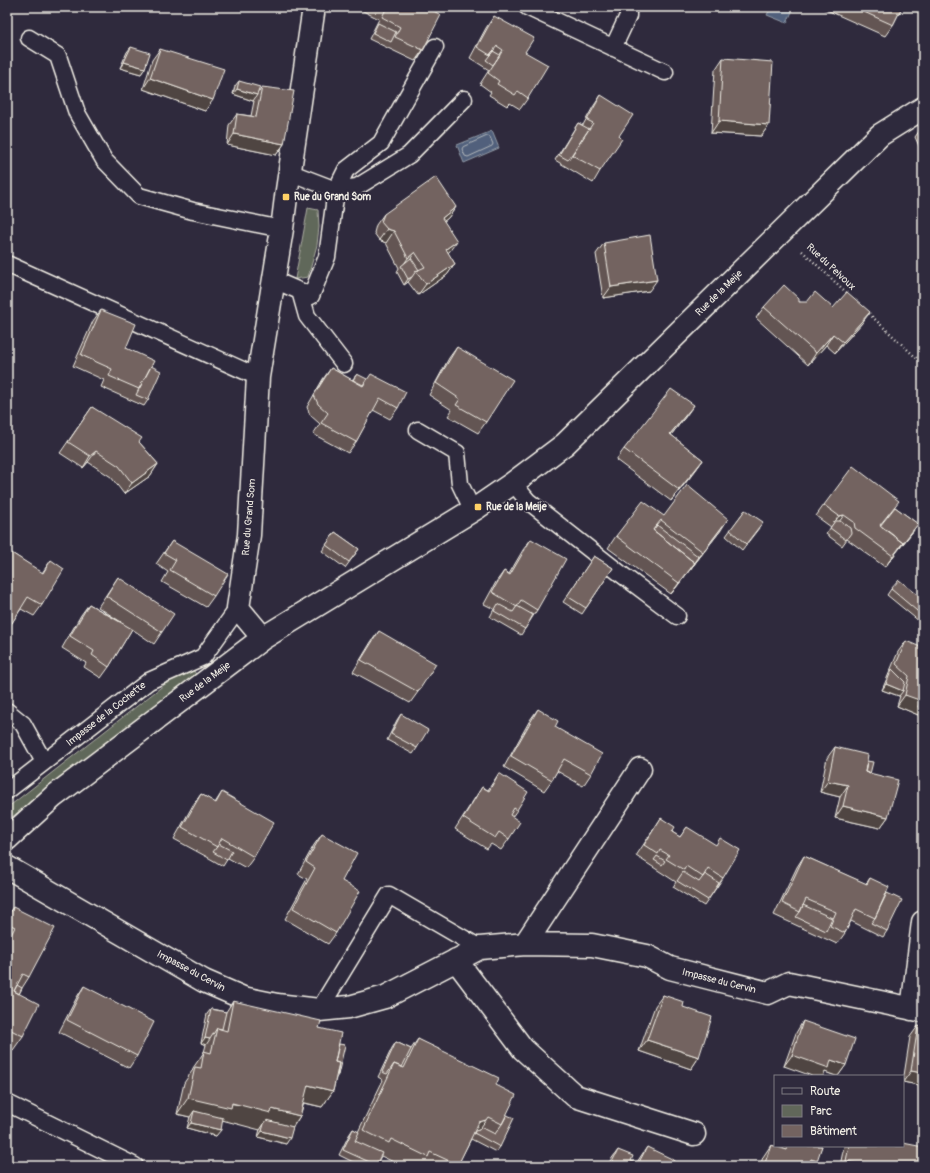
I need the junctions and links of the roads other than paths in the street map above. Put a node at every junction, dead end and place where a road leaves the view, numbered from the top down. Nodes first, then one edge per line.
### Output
1 (314, 7) edge
2 (527, 7) edge
3 (628, 7) edge
4 (555, 13) edge
5 (29, 38) dead end
6 (435, 47) dead end
7 (613, 48) junction
8 (665, 72) dead end
9 (464, 99) dead end
10 (923, 108) edge
11 (290, 172) junction
12 (336, 190) junction
13 (282, 229) junction
14 (7, 264) edge
15 (274, 280) junction
16 (300, 291) junction
17 (344, 364) dead end
18 (258, 377) junction
19 (418, 430) dead end
20 (513, 483) junction
21 (473, 511) junction
22 (238, 608) junction
23 (677, 616) dead end
24 (263, 638) junction
25 (7, 711) edge
26 (44, 762) junction
27 (640, 770) dead end
28 (7, 791) edge
29 (7, 839) edge
30 (7, 867) edge
31 (923, 922) edge
32 (525, 944) junction
33 (480, 948) junction
34 (456, 960) junction
35 (319, 1010) junction
36 (917, 1010) edge
37 (7, 1103) edge
38 (694, 1134) dead end
39 (135, 1166) edge

1 - 11 street, Rue du Grand Som
2 - 4 lane
3 - 7 lane
4 - 7 lane
5 - 13 lane
6 - 12 lane
7 - 8 lane
9 - 12 lane
10 - 20 street, Rue de la Meije
11 - 12 lane
11 - 13 street, Rue du Grand Som
12 - 16 lane
13 - 15 street, Rue du Grand Som
14 - 18 lane
15 - 16 lane
15 - 18 street, Rue du Grand Som
16 - 17 lane
18 - 22 street, Rue du Grand Som
19 - 21 lane
20 - 21 street, Rue de la Meije
20 - 23 lane
21 - 24 street, Rue de la Meije
22 - 24 street
22 - 26 lane, Impasse de la Cochette
24 - 29 street, Rue de la Meije
25 - 26 lane
26 - 28 lane, Impasse de la Cochette
27 - 32 street
30 - 35 street, Impasse du Cervin
31 - 36 street, Impasse du Cervin
32 - 33 street, Impasse du Cervin
32 - 36 street, Impasse du Cervin
33 - 34 street, Impasse du Cervin
33 - 35 lane
34 - 35 street, Impasse du Cervin
34 - 38 street
37 - 39 lane

